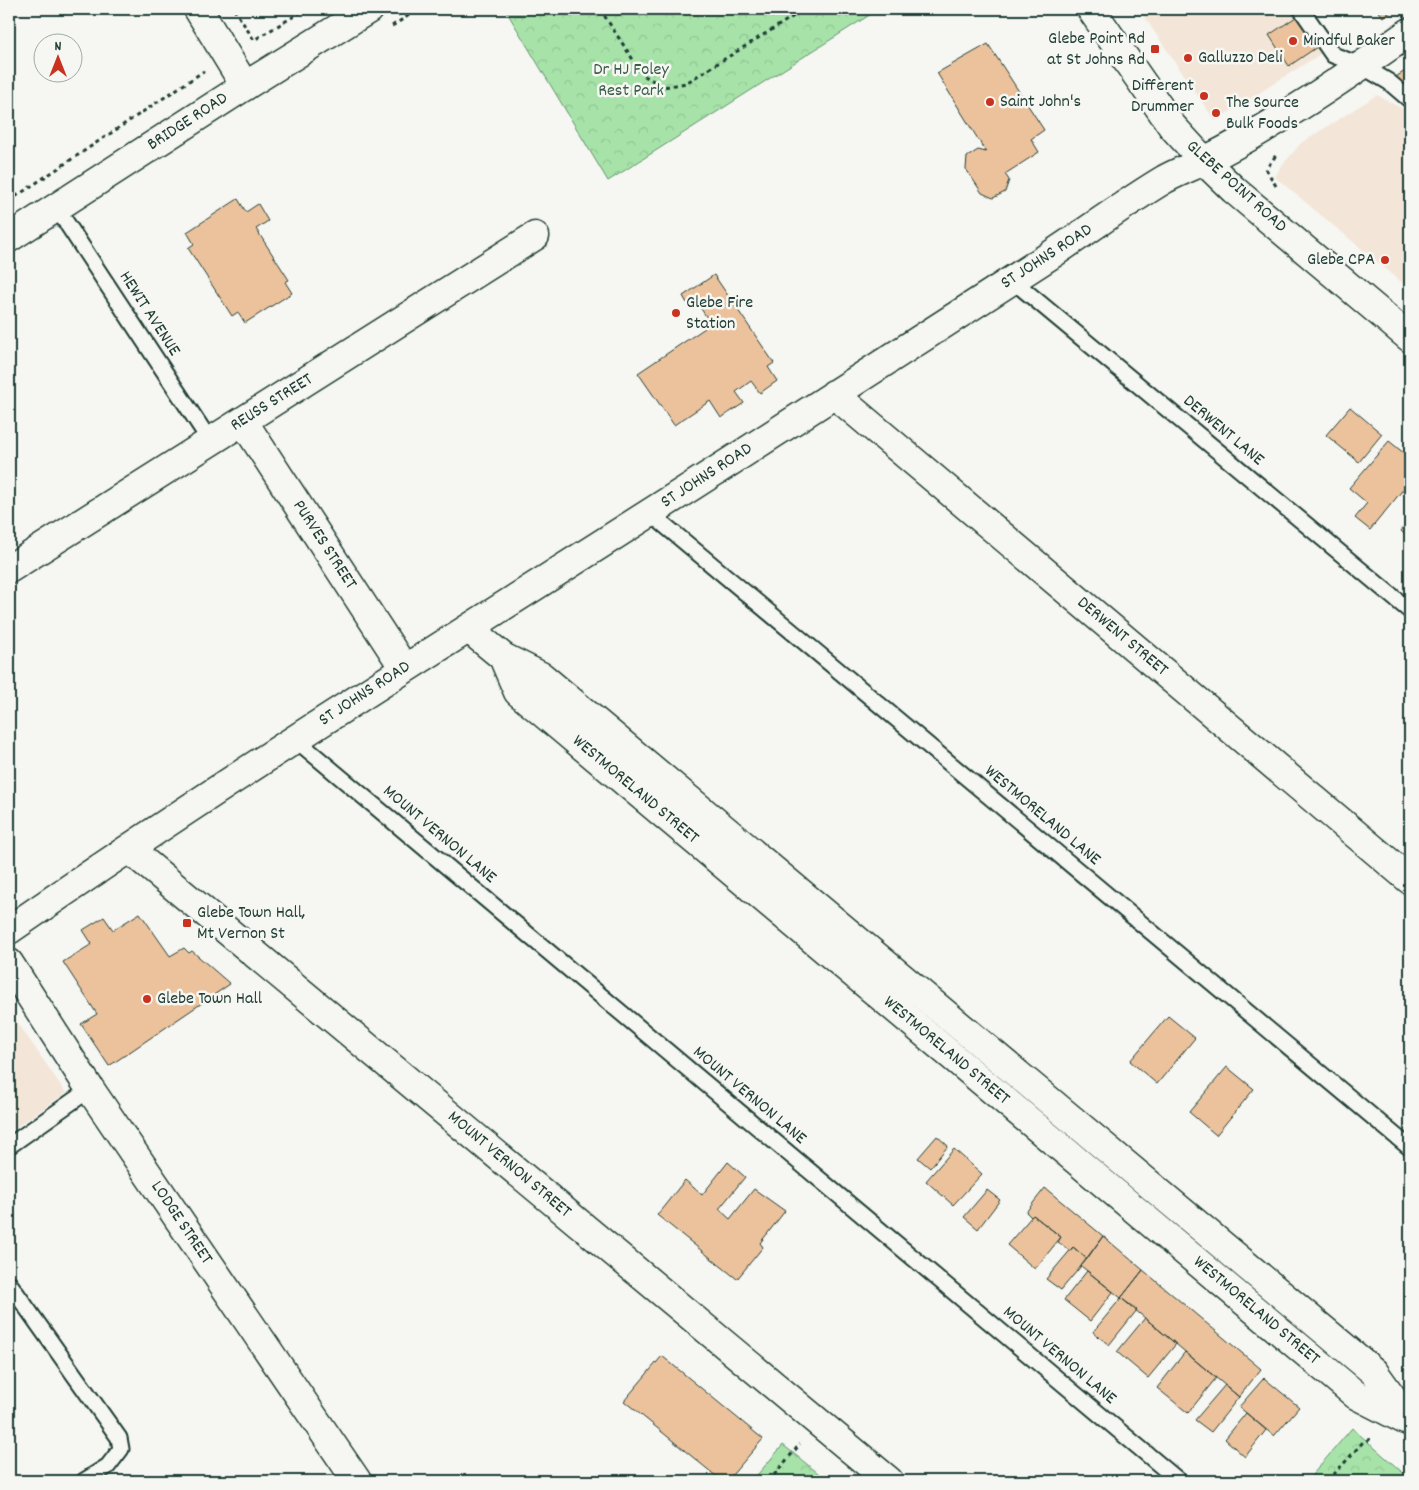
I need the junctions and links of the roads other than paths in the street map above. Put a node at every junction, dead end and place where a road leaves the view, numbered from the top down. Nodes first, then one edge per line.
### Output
1 (198, 9) edge
2 (369, 9) edge
3 (1091, 9) edge
4 (1301, 9) edge
5 (1410, 32) edge
6 (1362, 66) junction
7 (245, 86) junction
8 (1410, 100) edge
9 (1204, 161) junction
10 (56, 207) junction
11 (535, 236) dead end
12 (9, 238) edge
13 (1012, 280) junction
14 (1410, 338) edge
15 (834, 394) junction
16 (243, 421) junction
17 (210, 441) junction
18 (650, 513) junction
19 (9, 569) edge
20 (1410, 611) edge
21 (469, 629) junction
22 (404, 668) junction
23 (295, 739) junction
24 (129, 850) junction
25 (1410, 880) edge
26 (9, 930) edge
27 (9, 963) edge
28 (90, 1089) junction
29 (9, 1146) edge
30 (1410, 1148) edge
31 (9, 1283) edge
32 (1410, 1422) edge
33 (84, 1481) edge
34 (357, 1481) edge
35 (888, 1481) edge
36 (1179, 1481) edge

1 - 7 street
2 - 7 street, BRIDGE ROAD
3 - 9 street, GLEBE POINT ROAD
4 - 6 lane
5 - 6 street, ST JOHNS ROAD
6 - 8 lane
6 - 9 street, ST JOHNS ROAD
7 - 10 street, BRIDGE ROAD
9 - 13 street, ST JOHNS ROAD
9 - 14 street, GLEBE POINT ROAD
10 - 12 street, BRIDGE ROAD
10 - 17 lane, HEWIT AVENUE
11 - 16 street, REUSS STREET
13 - 15 street, ST JOHNS ROAD
13 - 20 lane, DERWENT LANE
15 - 18 street, ST JOHNS ROAD
15 - 25 street, DERWENT STREET
16 - 17 street, REUSS STREET
16 - 22 street, PURVES STREET
17 - 19 street, REUSS STREET
18 - 21 street, ST JOHNS ROAD
18 - 30 lane, WESTMORELAND LANE
21 - 22 street, ST JOHNS ROAD
21 - 32 street, WESTMORELAND STREET
22 - 23 street, ST JOHNS ROAD
23 - 24 street, ST JOHNS ROAD
23 - 36 lane, MOUNT VERNON LANE
24 - 26 street, ST JOHNS ROAD
24 - 35 street, MOUNT VERNON STREET
27 - 28 street, LODGE STREET
28 - 29 lane
28 - 34 street, LODGE STREET
31 - 33 lane

